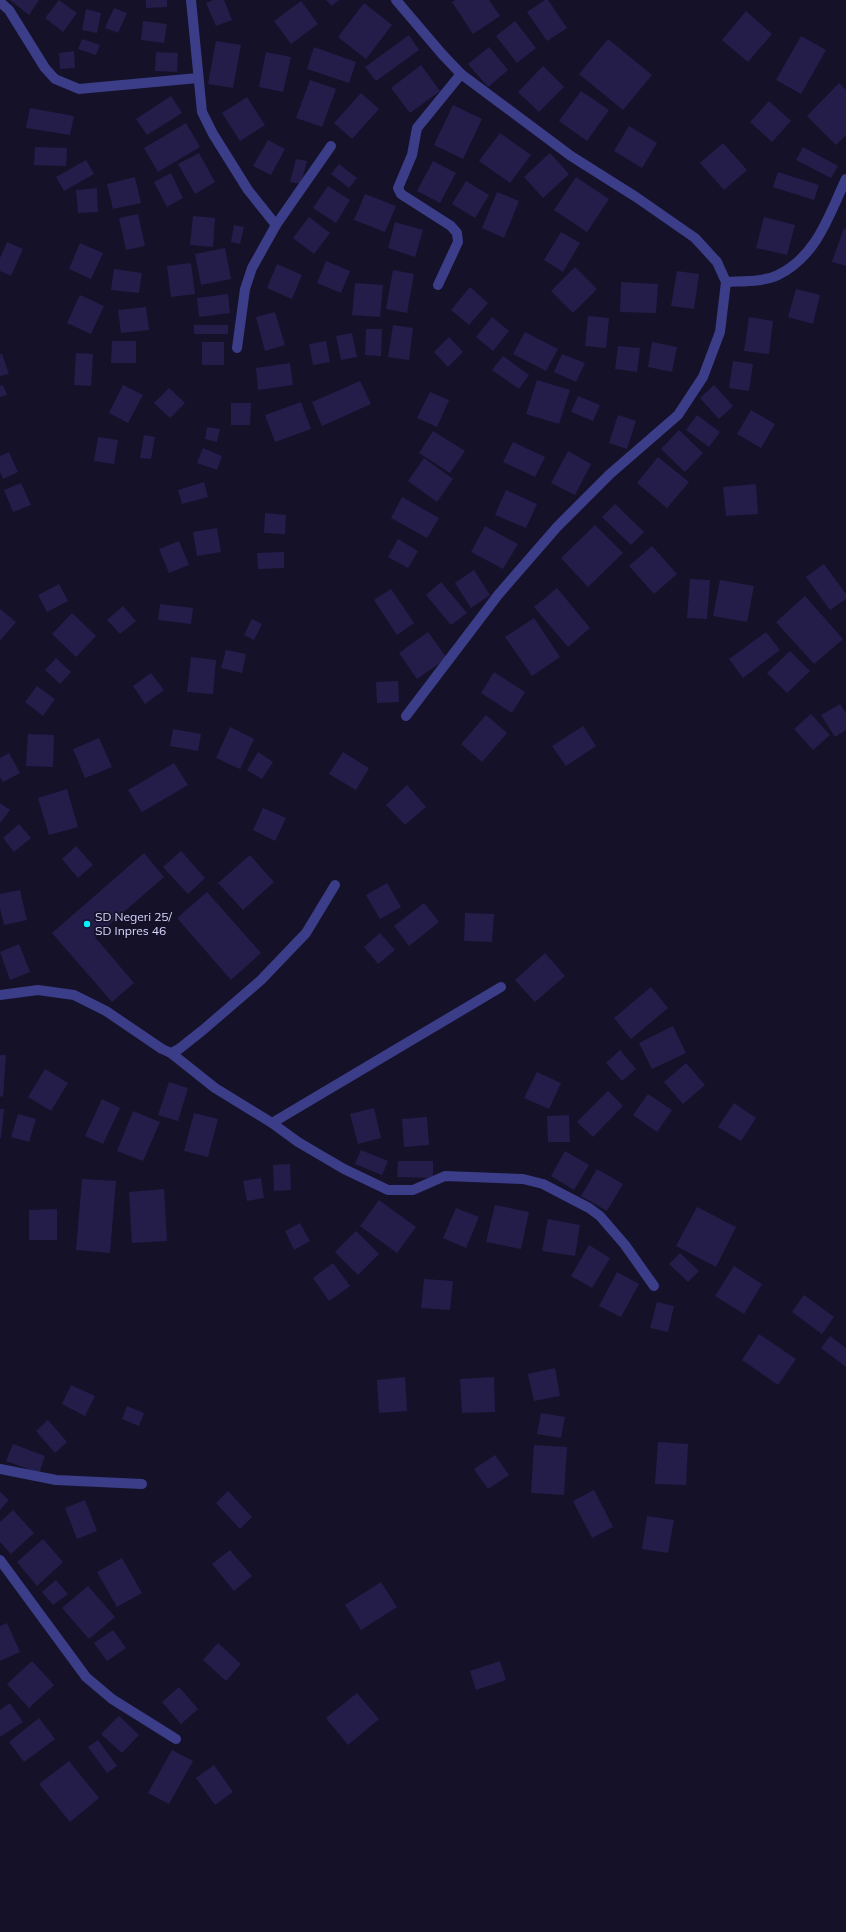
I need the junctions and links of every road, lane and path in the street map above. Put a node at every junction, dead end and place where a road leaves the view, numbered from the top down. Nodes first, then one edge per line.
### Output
1 (191, 0) edge
2 (396, 0) edge
3 (0, 2) edge
4 (462, 74) junction
5 (198, 78) junction
6 (331, 146) dead end
7 (846, 179) edge
8 (276, 225) junction
9 (726, 282) junction
10 (438, 285) dead end
11 (237, 348) dead end
12 (406, 716) dead end
13 (336, 885) dead end
14 (500, 987) dead end
15 (0, 995) edge
16 (171, 1053) junction
17 (272, 1123) junction
18 (654, 1286) dead end
19 (0, 1469) edge
20 (142, 1484) dead end
21 (0, 1560) edge
22 (176, 1740) dead end

1 - 5 street
2 - 4 street
3 - 5 street
4 - 9 street
4 - 10 street
5 - 8 street
6 - 8 street
7 - 9 street
8 - 11 street
9 - 12 street
13 - 16 street
14 - 17 street
15 - 16 street
16 - 17 street
17 - 18 street
19 - 20 street
21 - 22 street

